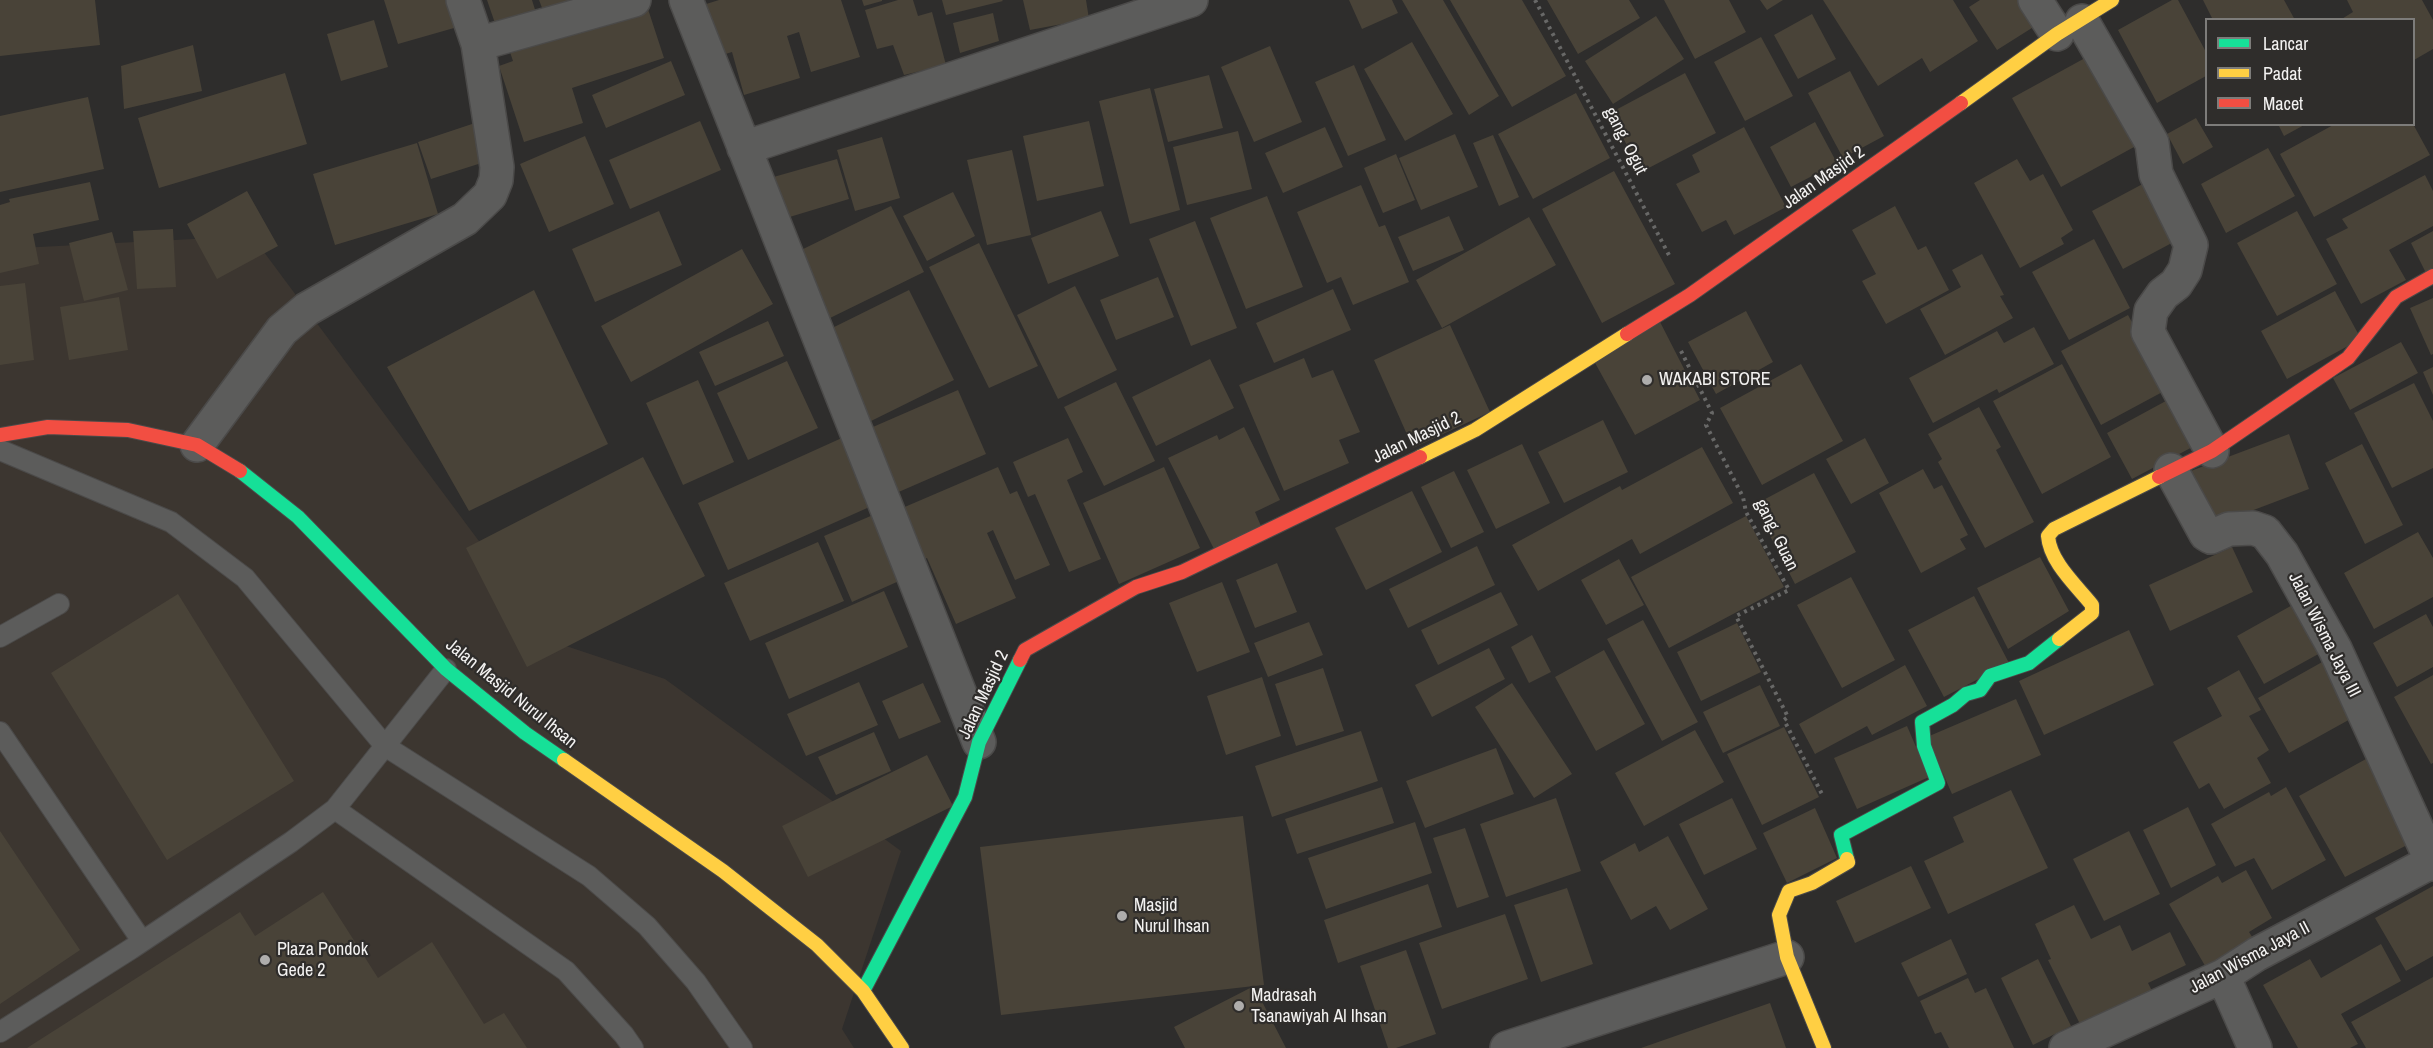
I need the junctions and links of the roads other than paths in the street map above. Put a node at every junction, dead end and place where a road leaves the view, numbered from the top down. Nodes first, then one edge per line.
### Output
1 (463, 0) edge
2 (634, 0) edge
3 (686, 0) edge
4 (1191, 0) edge
5 (2035, 0) edge
6 (2112, 0) edge
7 (2069, 27) junction
8 (478, 44) junction
9 (744, 148) junction
10 (2433, 276) edge
11 (0, 435) edge
12 (197, 445) junction
13 (0, 450) edge
14 (2212, 451) junction
15 (2171, 470) junction
16 (59, 604) dead end
17 (0, 636) edge
18 (446, 669) junction
19 (0, 732) edge
20 (979, 742) junction
21 (385, 746) junction
22 (335, 809) junction
23 (2432, 863) edge
24 (142, 941) junction
25 (1787, 957) junction
26 (2223, 976) junction
27 (863, 991) junction
28 (0, 1032) edge
29 (633, 1048) edge
30 (742, 1048) edge
31 (902, 1048) edge
32 (1507, 1048) edge
33 (1824, 1048) edge
34 (2066, 1048) edge
35 (2255, 1048) edge

1 - 8 street
2 - 8 street
3 - 9 street
4 - 9 street
5 - 7 street
6 - 7 street, Jalan Masjid 2
7 - 14 street
7 - 20 street, Jalan Masjid 2
8 - 12 street
9 - 20 street
10 - 14 street
11 - 12 street, Jalan Masjid Nurul Ihsan
12 - 18 street, Jalan Masjid Nurul Ihsan
13 - 21 lane
14 - 15 street
15 - 23 street, Jalan Wisma Jaya III
15 - 25 street
16 - 17 lane
18 - 21 lane
18 - 27 street, Jalan Masjid Nurul Ihsan
19 - 24 lane
20 - 27 street, Jalan Masjid 2
21 - 22 lane
21 - 30 lane
22 - 24 lane
22 - 29 lane
23 - 26 street, Jalan Wisma Jaya II
24 - 28 lane
25 - 32 street
25 - 33 street
26 - 34 street, Jalan Wisma Jaya II
26 - 35 street
27 - 31 street, Jalan Masjid Nurul Ihsan

